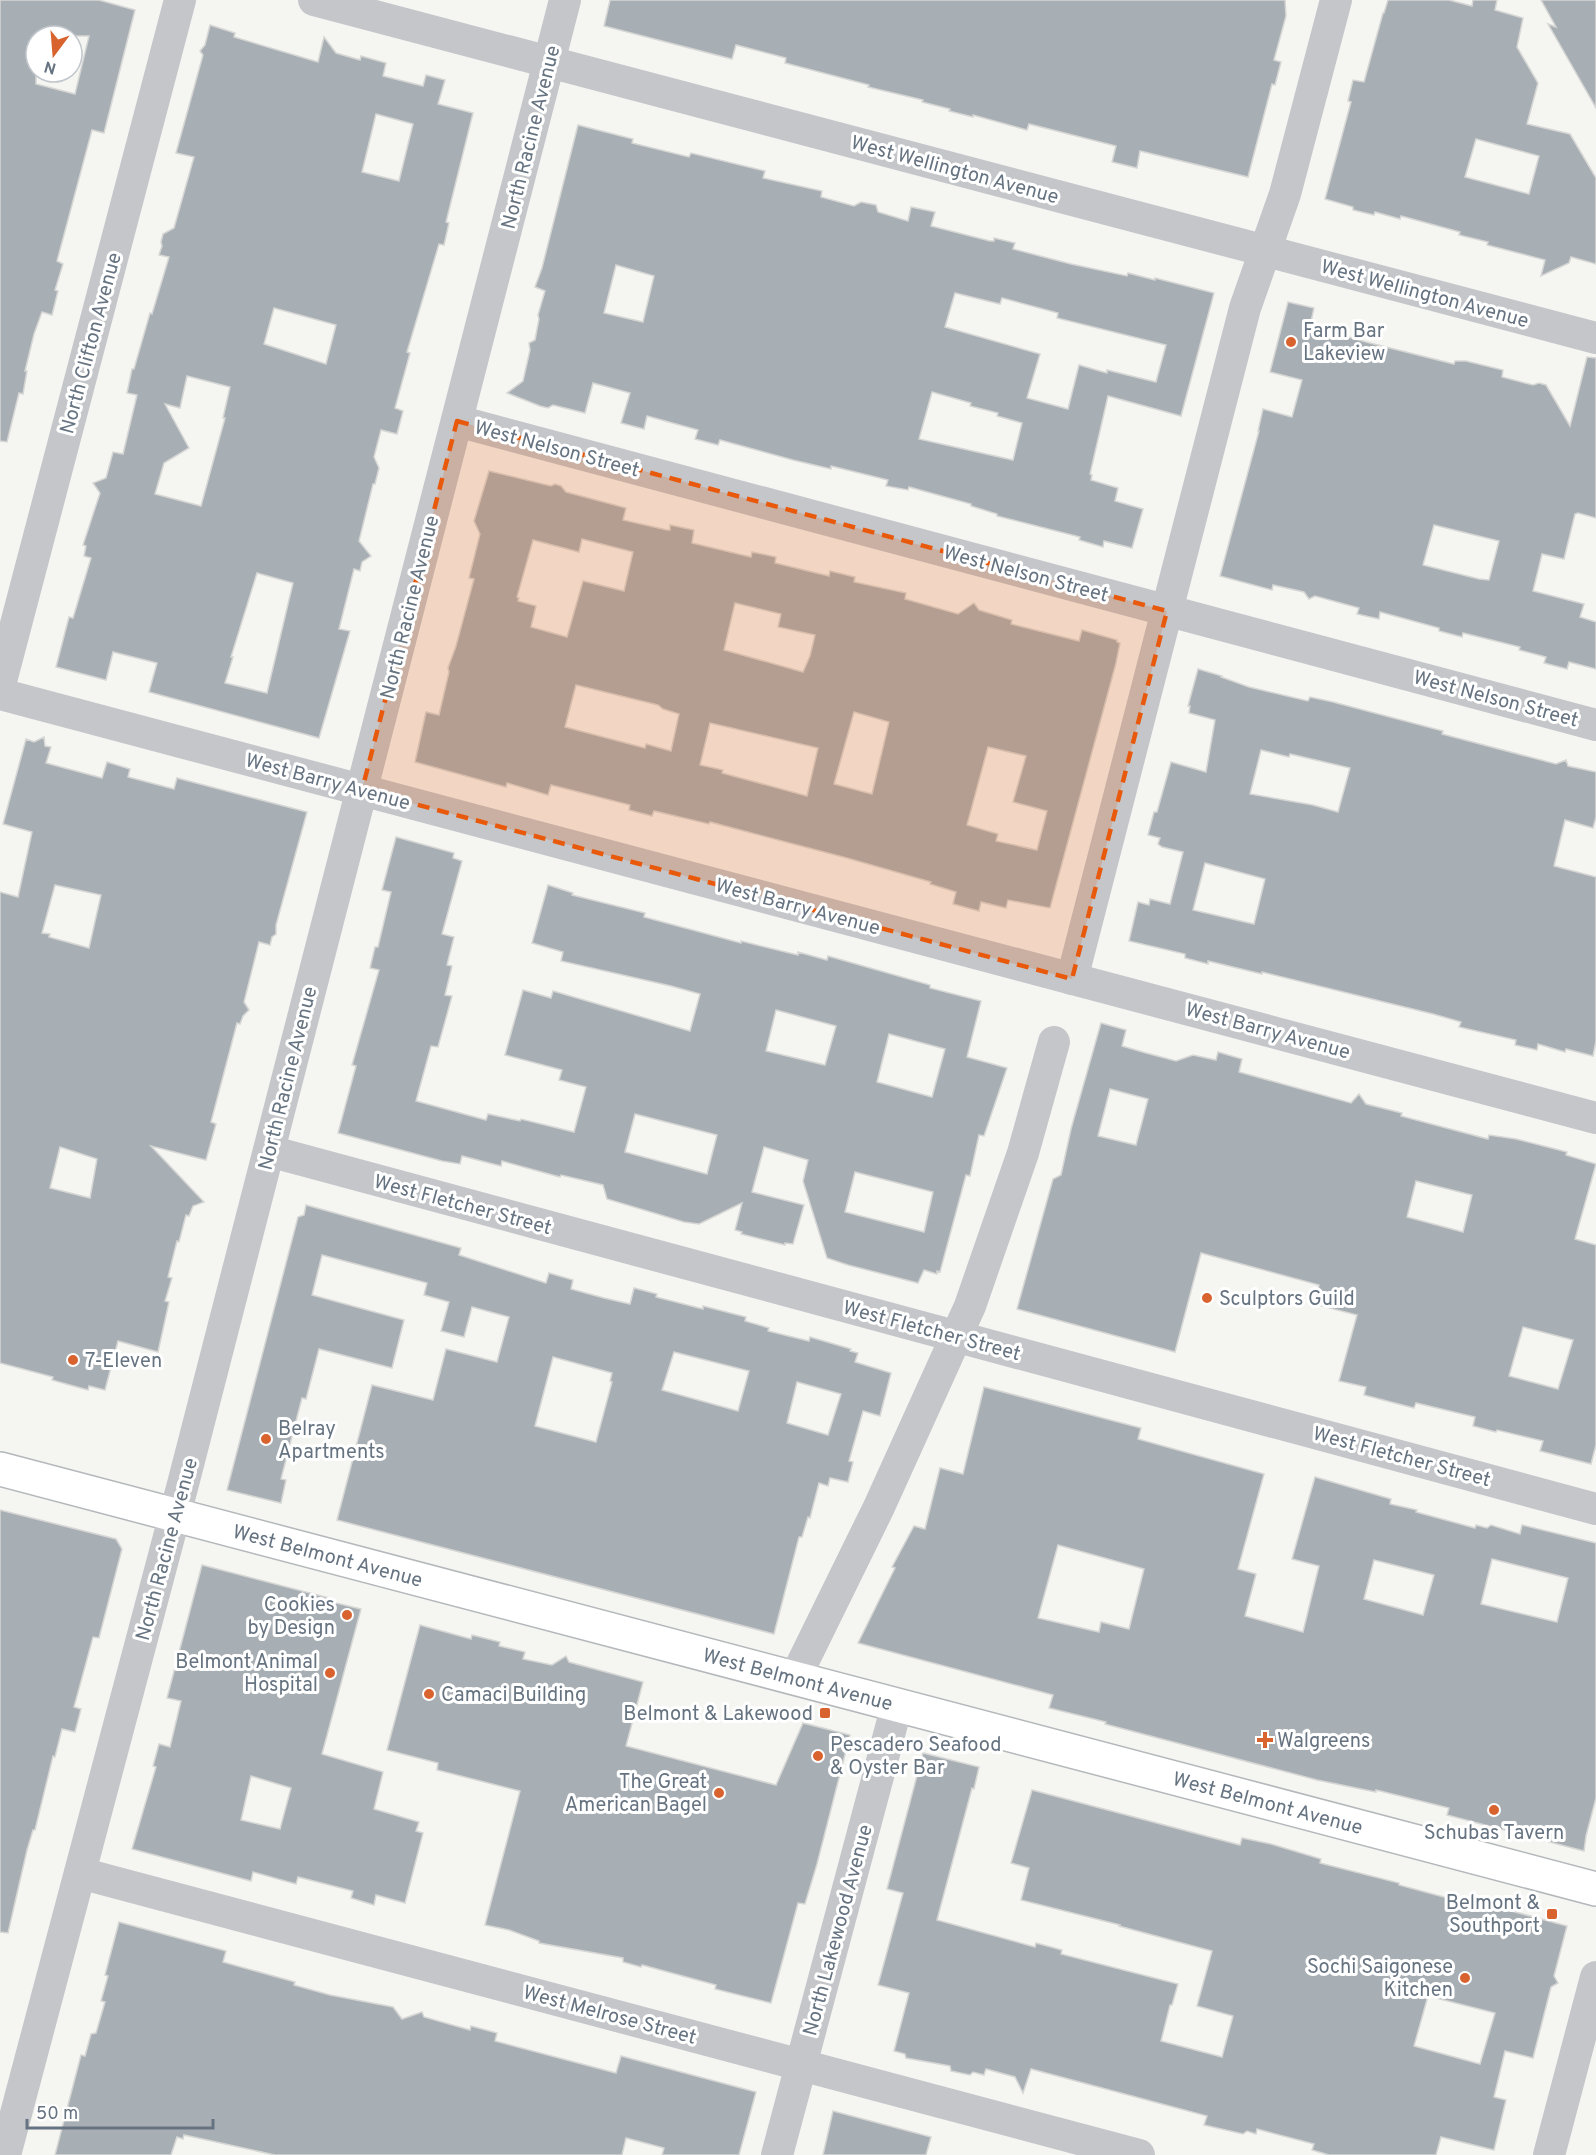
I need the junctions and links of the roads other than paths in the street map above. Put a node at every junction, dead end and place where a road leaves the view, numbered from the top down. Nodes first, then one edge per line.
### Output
1 (180, 0) edge
2 (314, 0) edge
3 (566, 0) edge
4 (1336, 0) edge
5 (550, 62) junction
6 (1265, 251) junction
7 (1596, 338) edge
8 (457, 421) junction
9 (1167, 611) junction
10 (0, 685) edge
11 (0, 694) edge
12 (1596, 725) edge
13 (362, 790) junction
14 (1072, 979) junction
15 (1054, 1042) dead end
16 (1596, 1118) edge
17 (269, 1151) junction
18 (956, 1337) junction
19 (0, 1469) edge
20 (1596, 1509) edge
21 (175, 1515) junction
22 (795, 1678) junction
23 (897, 1705) junction
24 (80, 1873) junction
25 (1596, 1889) edge
26 (1596, 1977) edge
27 (801, 2065) junction
28 (5, 2155) edge
29 (777, 2155) edge
30 (1139, 2155) edge
31 (1549, 2155) edge

1 - 10 street, North Clifton Avenue
2 - 5 street, West Wellington Avenue
3 - 5 street, North Racine Avenue
4 - 6 street
5 - 6 street, West Wellington Avenue
5 - 8 street, North Racine Avenue
6 - 7 street, West Wellington Avenue
6 - 9 street
8 - 9 street, West Nelson Street
8 - 13 street, North Racine Avenue
9 - 12 street, West Nelson Street
9 - 14 street
11 - 13 street, West Barry Avenue
13 - 14 street, West Barry Avenue
13 - 17 street, North Racine Avenue
14 - 16 street, West Barry Avenue
15 - 18 street
17 - 18 street, West Fletcher Street
17 - 21 street, North Racine Avenue
18 - 20 street, West Fletcher Street
18 - 22 street
19 - 21 main road, West Belmont Avenue
21 - 22 main road, West Belmont Avenue
21 - 24 street, North Racine Avenue
22 - 23 main road, West Belmont Avenue
23 - 25 main road, West Belmont Avenue
23 - 27 street, North Lakewood Avenue
24 - 27 street, West Melrose Street
24 - 28 street, North Racine Avenue
26 - 31 street
27 - 29 street, North Lakewood Avenue
27 - 30 street, West Melrose Street

